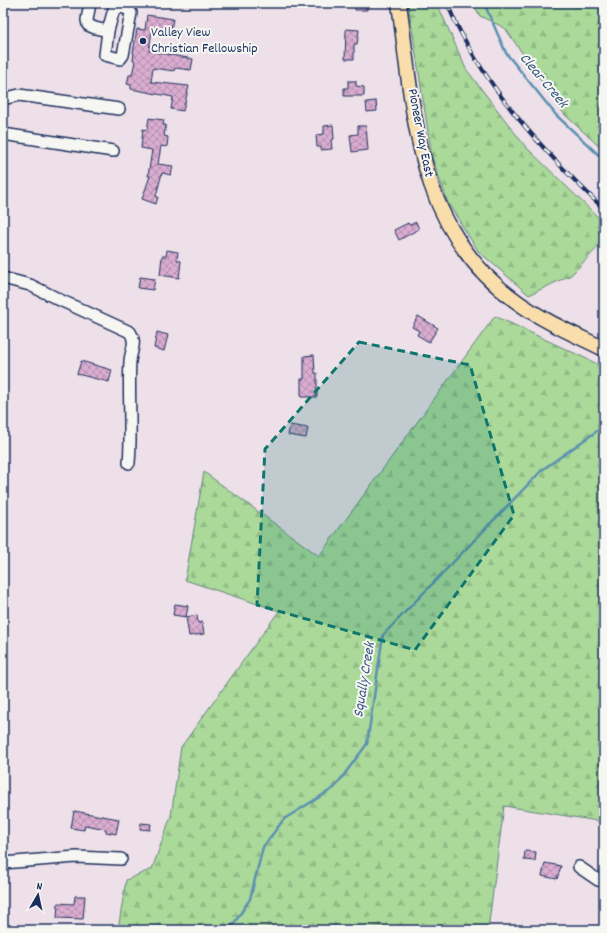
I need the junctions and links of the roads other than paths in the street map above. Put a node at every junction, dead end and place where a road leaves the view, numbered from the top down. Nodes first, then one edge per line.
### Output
1 (90, 3) edge
2 (399, 3) edge
3 (108, 31) dead end
4 (3, 99) edge
5 (119, 109) dead end
6 (3, 134) edge
7 (112, 151) dead end
8 (3, 278) edge
9 (604, 349) edge
10 (129, 463) dead end
11 (121, 859) dead end
12 (3, 863) edge
13 (579, 867) dead end
14 (604, 882) edge

1 - 3 street
2 - 9 main road, Pioneer Way East
4 - 5 street
6 - 7 street
8 - 10 street
11 - 12 street
13 - 14 street

